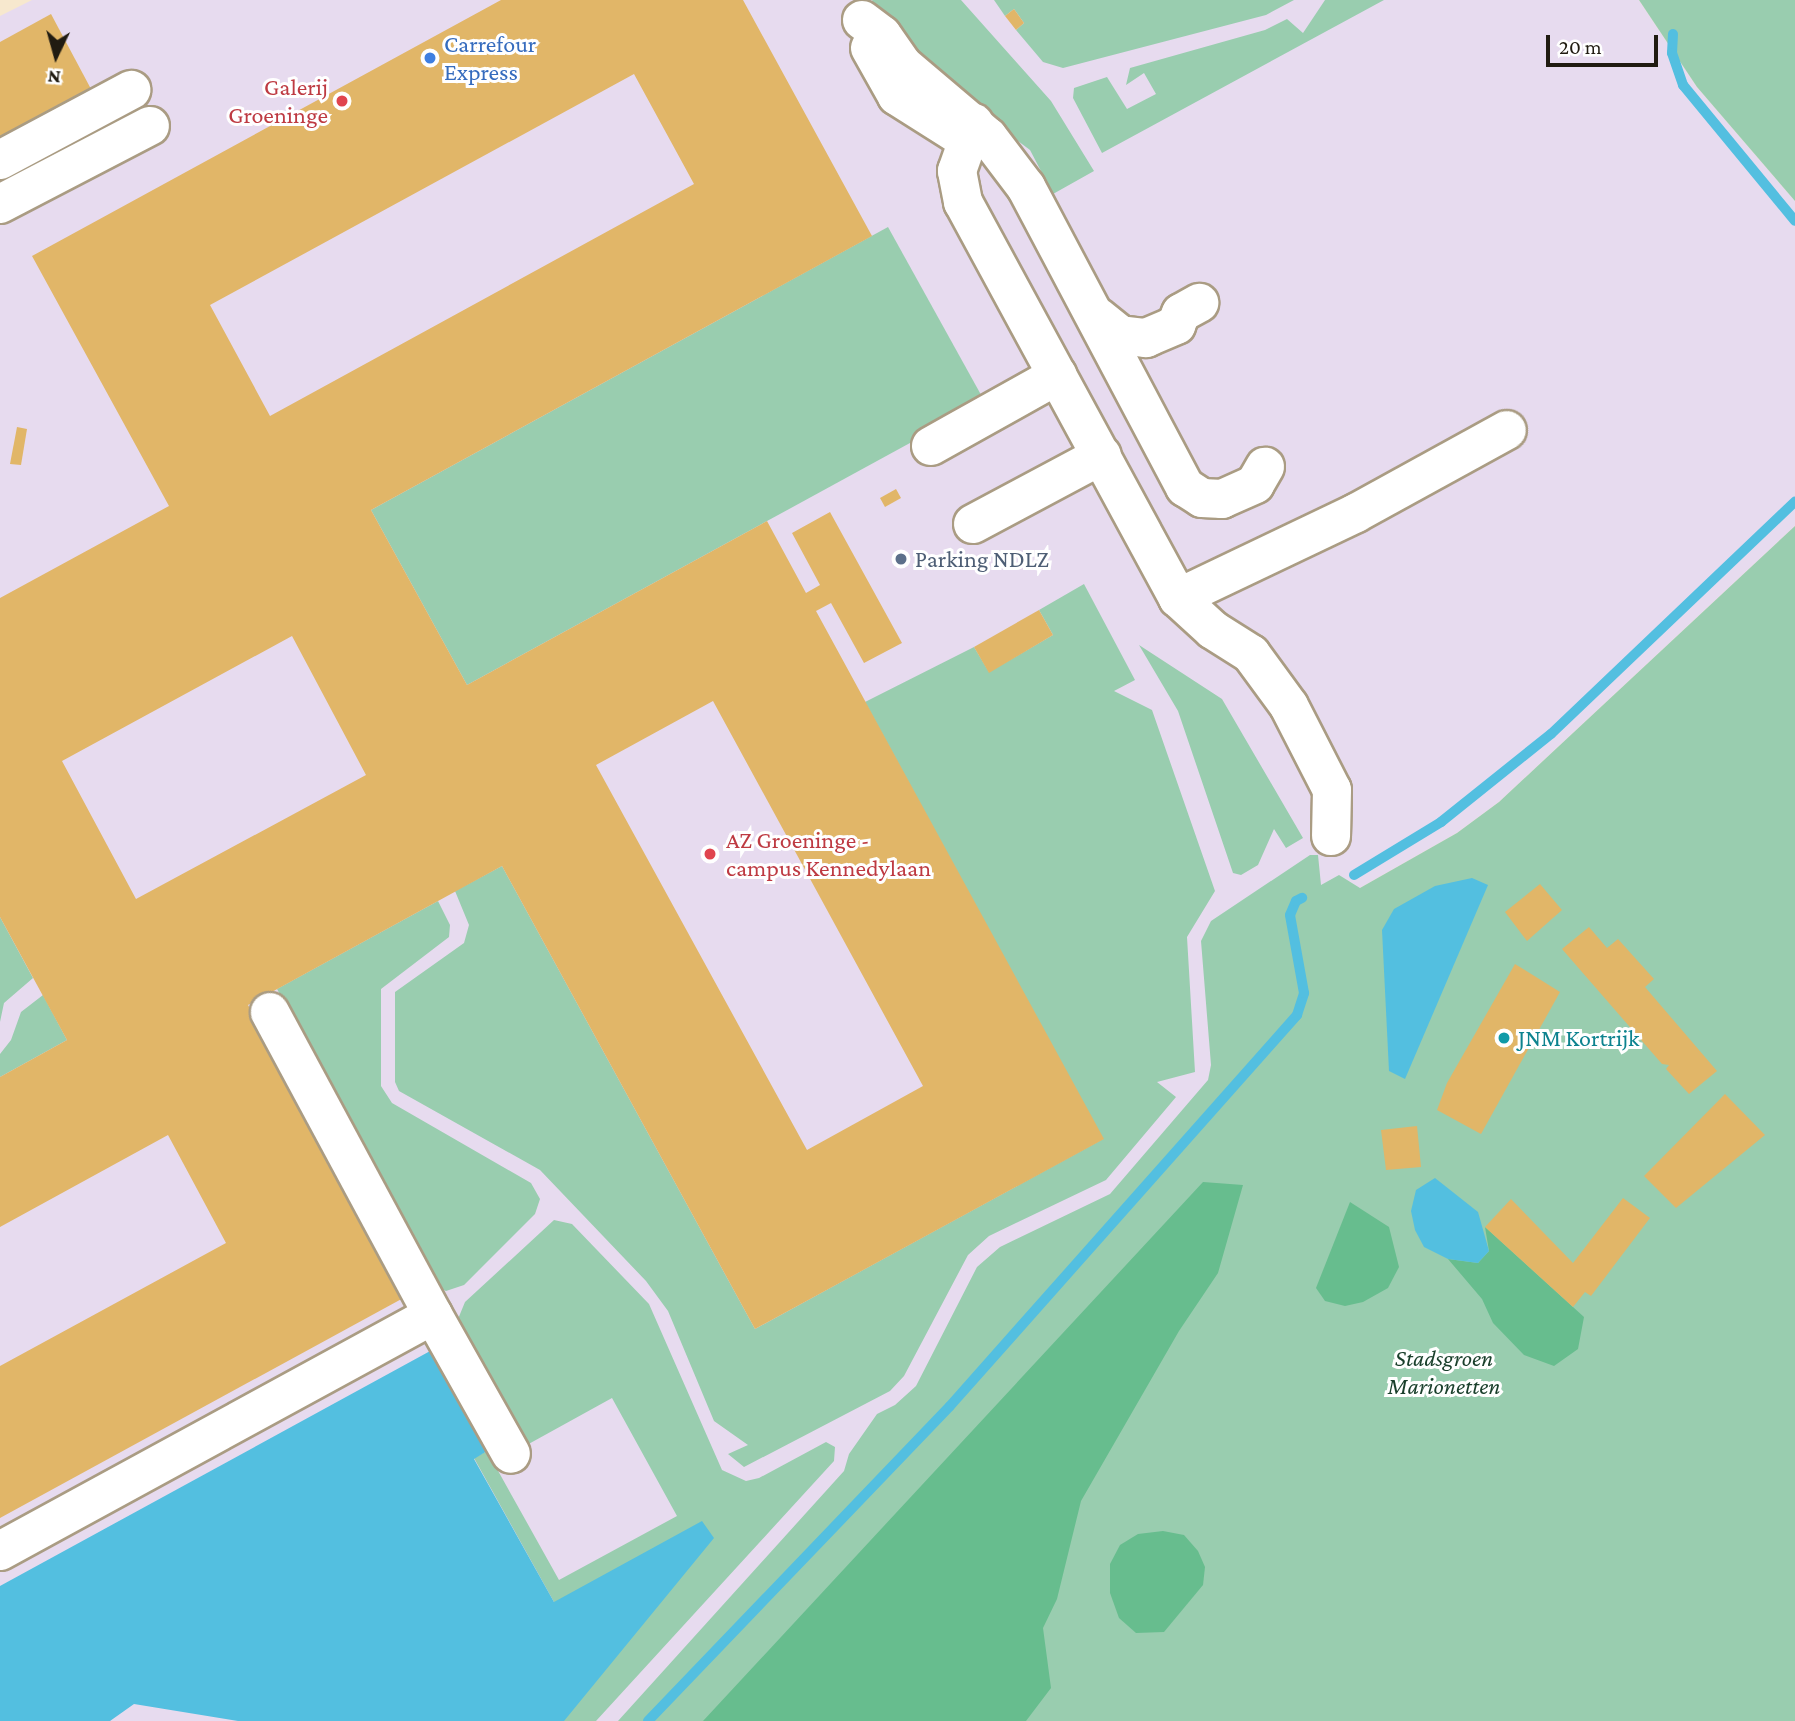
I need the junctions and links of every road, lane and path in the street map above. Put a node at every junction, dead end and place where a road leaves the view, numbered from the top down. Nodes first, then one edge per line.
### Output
1 (857, 10) edge
2 (131, 89) dead end
3 (150, 126) dead end
4 (970, 132) junction
5 (0, 160) edge
6 (0, 204) edge
7 (1190, 308) dead end
8 (1098, 317) junction
9 (1058, 375) junction
10 (1507, 430) dead end
11 (930, 446) dead end
12 (1102, 456) junction
13 (1274, 462) dead end
14 (973, 524) dead end
15 (1178, 598) junction
16 (1331, 836) dead end
17 (270, 1012) dead end
18 (433, 1315) junction
19 (511, 1454) dead end
20 (0, 1551) edge

1 - 4 lane
2 - 5 lane
3 - 6 lane
4 - 8 lane
4 - 9 lane
7 - 8 lane
8 - 13 lane
9 - 11 lane
9 - 12 lane
10 - 15 lane
12 - 14 lane
12 - 15 lane
15 - 16 lane
17 - 18 lane
18 - 19 lane
18 - 20 lane

